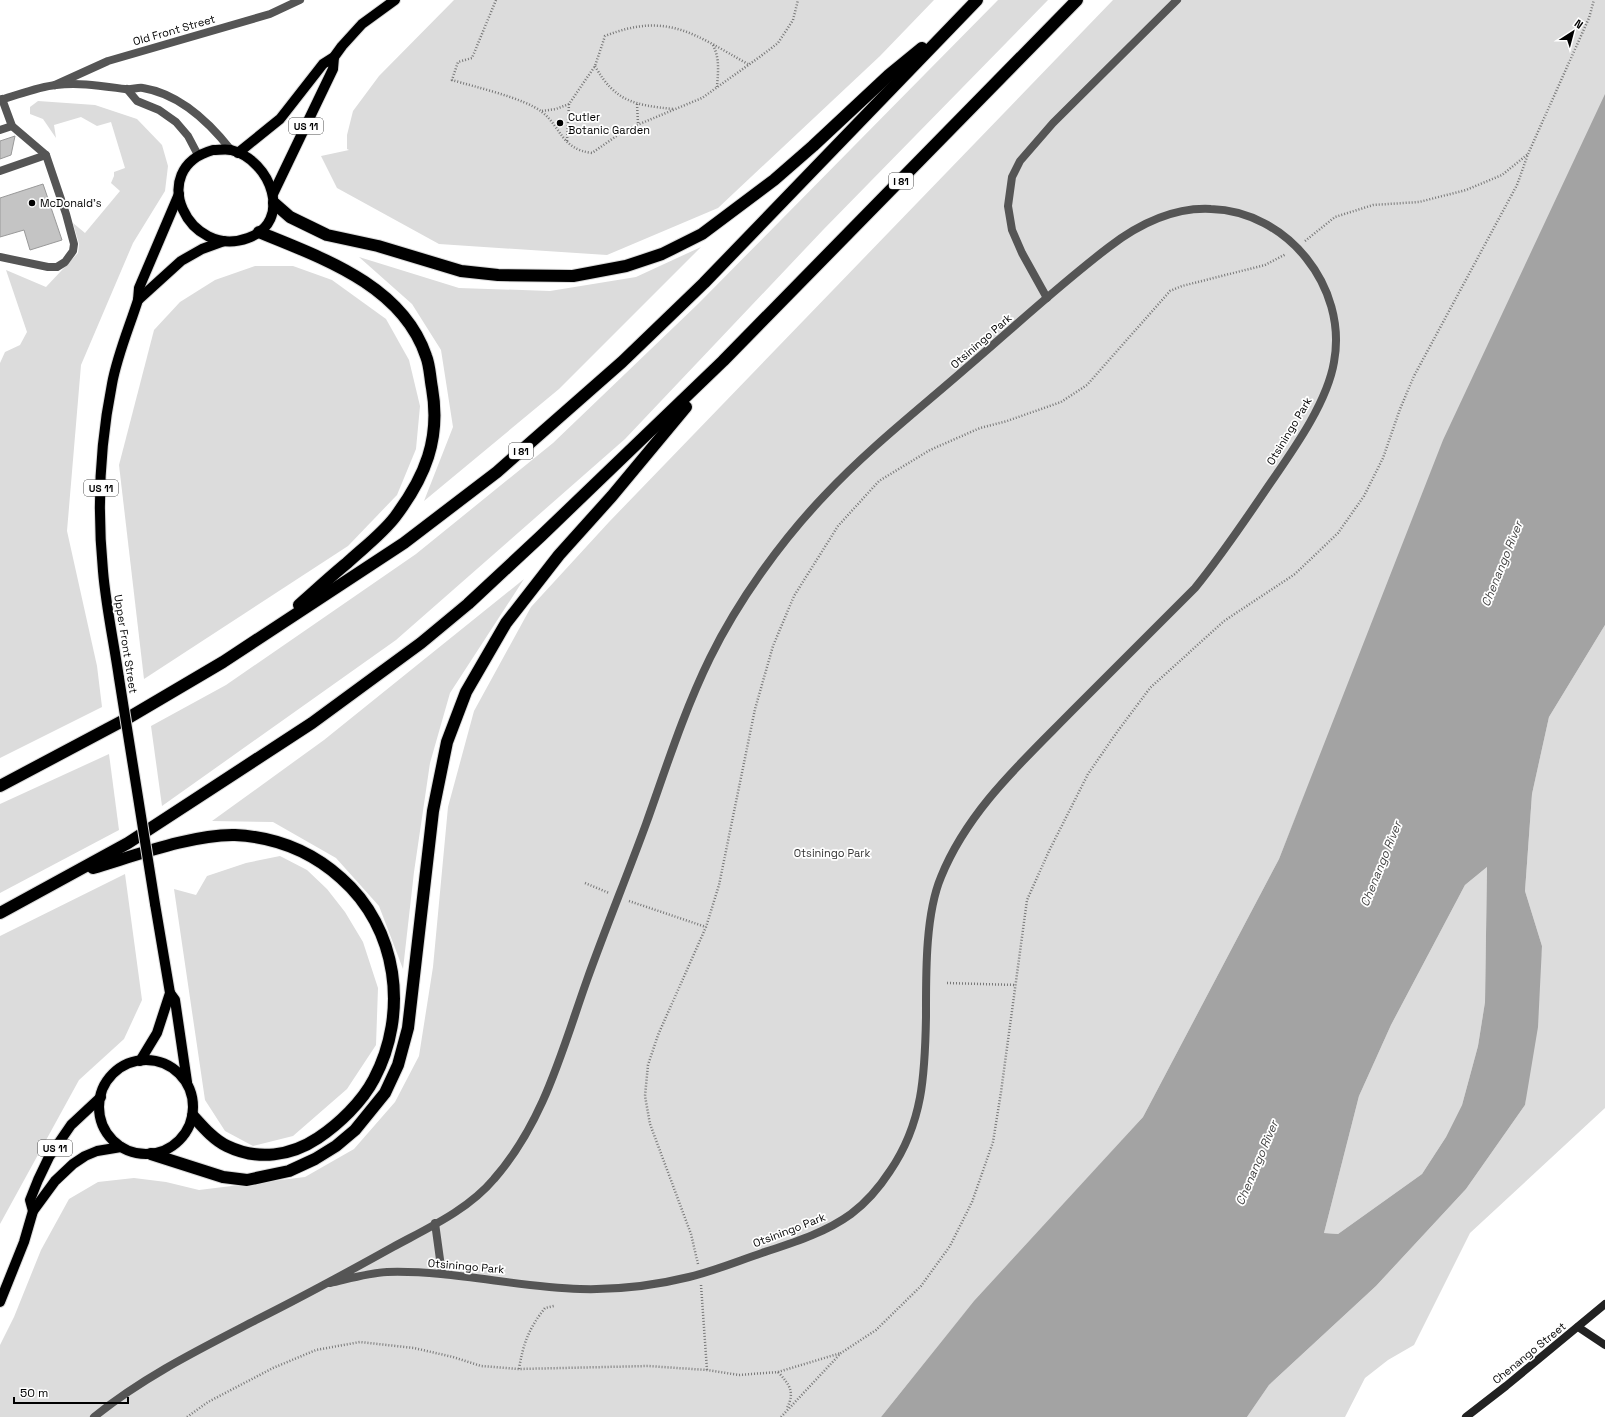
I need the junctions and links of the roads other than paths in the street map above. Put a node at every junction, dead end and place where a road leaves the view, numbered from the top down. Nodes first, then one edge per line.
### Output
1 (300, 0) edge
2 (395, 0) edge
3 (977, 0) edge
4 (1077, 0) edge
5 (1177, 0) edge
6 (962, 16) junction
7 (334, 57) junction
8 (55, 85) junction
9 (127, 89) junction
10 (1, 100) edge
11 (12, 126) junction
12 (0, 130) edge
13 (234, 151) junction
14 (46, 155) junction
15 (198, 155) junction
16 (0, 171) edge
17 (179, 194) junction
18 (274, 199) junction
19 (259, 232) junction
20 (224, 241) junction
21 (0, 257) edge
22 (1047, 298) junction
23 (138, 300) junction
24 (724, 361) junction
25 (270, 632) junction
26 (0, 786) edge
27 (73, 874) junction
28 (0, 913) edge
29 (170, 993) junction
30 (140, 1061) junction
31 (187, 1082) junction
32 (101, 1097) junction
33 (193, 1116) junction
34 (121, 1147) junction
35 (152, 1154) junction
36 (33, 1211) junction
37 (435, 1223) junction
38 (442, 1274) junction
39 (330, 1282) junction
40 (0, 1302) edge
41 (1605, 1304) edge
42 (1578, 1328) junction
43 (1605, 1345) edge
44 (94, 1417) edge
45 (1466, 1417) edge

1 - 8 street, Old Front Street
2 - 7 main road, US 11
3 - 6 highway, I 81
4 - 24 highway, I 81
5 - 22 street
6 - 18 highway
6 - 25 highway, I 81
7 - 13 main road, US 11
7 - 18 main road, US 11
8 - 9 street, Old Front Street
8 - 10 street, Old Front Street
9 - 13 street, Old Front Street
9 - 15 street
10 - 11 street
11 - 12 street
11 - 14 street
13 - 15 main road
13 - 18 main road
14 - 16 street
14 - 21 street
15 - 17 main road, Upper Front Street / US 11
17 - 20 main road, Upper Front Street
17 - 23 main road, Upper Front Street / US 11
18 - 19 main road, US 11
19 - 20 main road, Upper Front Street
19 - 25 highway
20 - 23 main road, Upper Front Street
22 - 37 street, Otsiningo Park
22 - 38 street, Otsiningo Park
23 - 29 main road, Upper Front Street / US 11, bridge
24 - 27 highway, I 81
24 - 35 highway
25 - 26 highway, I 81
27 - 28 highway, I 81
27 - 33 highway
29 - 30 main road, Upper Front Street / US 11
29 - 31 main road, Upper Front Street / US 11
30 - 31 main road, Upper Front Street
30 - 32 main road, Upper Front Street / US 11
31 - 33 main road, Upper Front Street / US 11
32 - 34 main road, Upper Front Street
32 - 36 main road, Upper Front Street / US 11
33 - 35 main road, Upper Front Street / US 11
34 - 35 main road, Upper Front Street / US 11
34 - 36 main road, Upper Front Street / US 11
36 - 40 main road, Upper Front Street / US 11
37 - 38 street
37 - 39 street, Otsiningo Park
38 - 39 street, Otsiningo Park
39 - 44 street, Otsiningo Park
41 - 42 street, Chenango Street
42 - 43 street
42 - 45 street, Chenango Street

